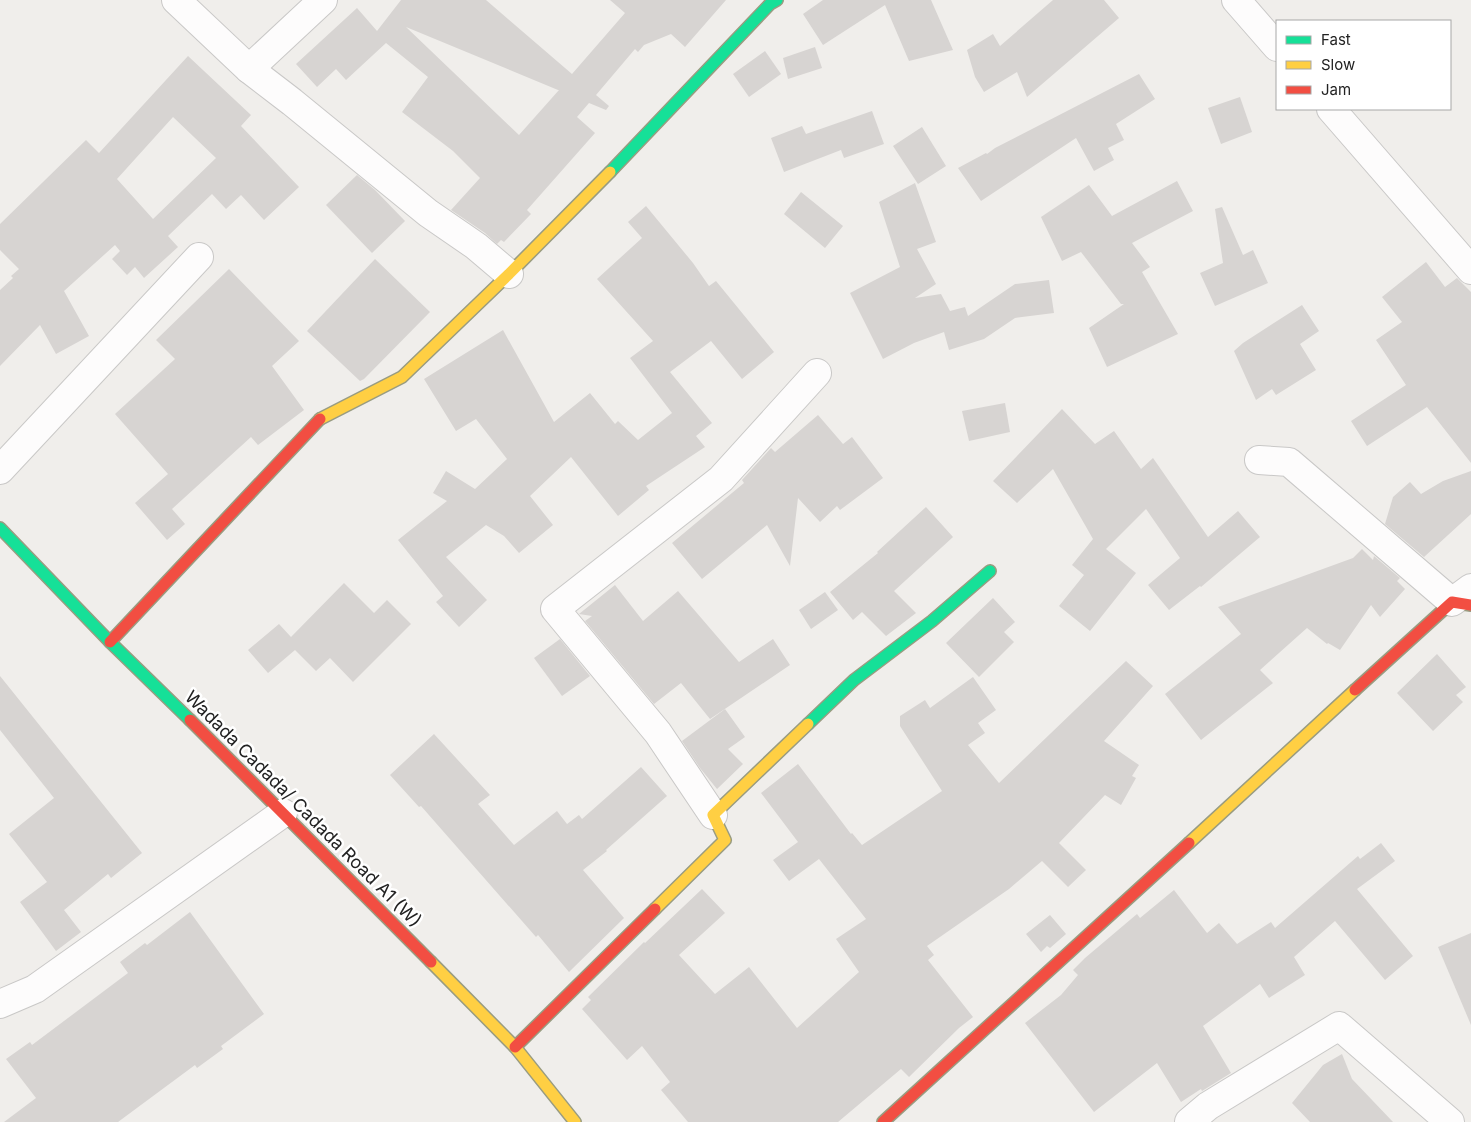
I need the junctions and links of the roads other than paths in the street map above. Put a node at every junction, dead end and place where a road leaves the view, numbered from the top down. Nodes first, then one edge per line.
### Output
1 (176, 0) edge
2 (323, 0) edge
3 (777, 0) edge
4 (1236, 0) edge
5 (1276, 46) edge
6 (248, 69) junction
7 (1332, 110) edge
8 (199, 257) dead end
9 (1471, 270) edge
10 (509, 274) junction
11 (817, 373) dead end
12 (1259, 460) dead end
13 (0, 470) edge
14 (0, 528) edge
15 (990, 571) dead end
16 (1465, 598) edge
17 (110, 642) junction
18 (283, 813) junction
19 (713, 815) junction
20 (0, 1004) edge
21 (515, 1047) junction
22 (575, 1122) edge
23 (883, 1122) edge
24 (1188, 1122) edge
25 (1450, 1122) edge

1 - 6 street
2 - 6 street
3 - 10 street
4 - 5 street
6 - 10 street
7 - 9 street
8 - 13 street
10 - 17 street
11 - 19 street
12 - 16 street
14 - 17 street, Wadada Cadada/ Cadada Road A1 (W)
15 - 19 street
16 - 23 street
17 - 18 street, Wadada Cadada/ Cadada Road A1 (W)
18 - 20 street
18 - 21 street, Wadada Cadada/ Cadada Road A1 (W)
19 - 21 street
21 - 22 street, Wadada Cadada/ Cadada Road A1 (W)
24 - 25 street

